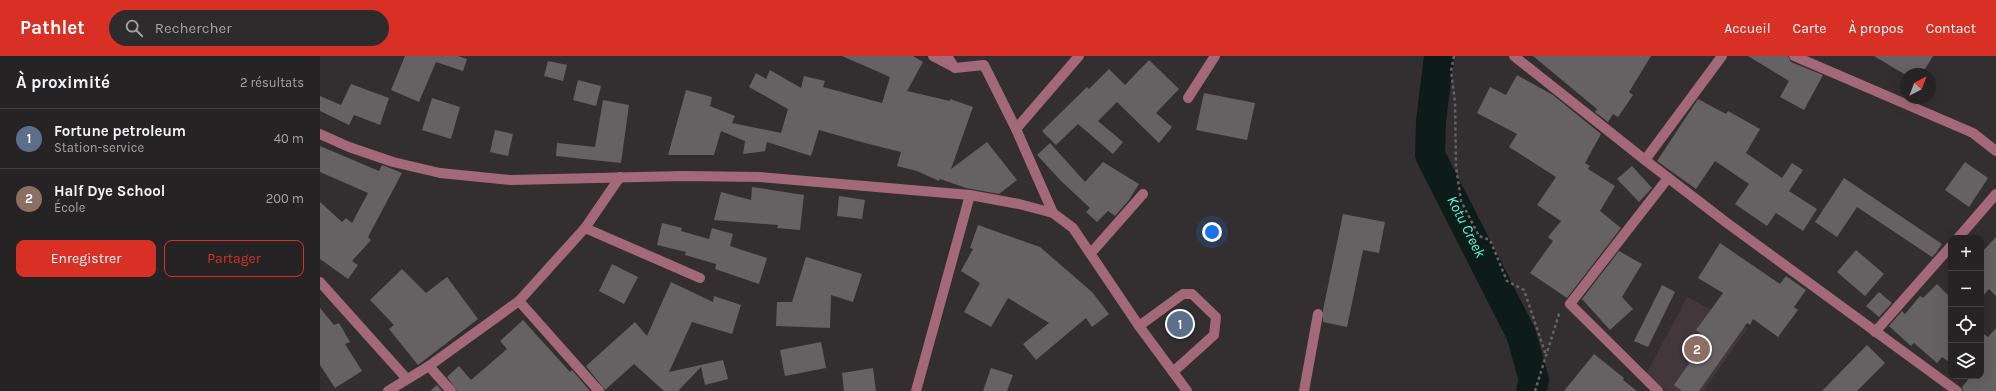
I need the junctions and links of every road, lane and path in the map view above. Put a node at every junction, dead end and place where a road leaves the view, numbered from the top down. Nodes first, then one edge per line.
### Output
1 (933, 56) edge
2 (948, 56) edge
3 (1078, 56) edge
4 (1215, 56) edge
5 (1454, 56) edge
6 (1514, 56) edge
7 (1722, 56) edge
8 (1794, 56) edge
9 (983, 60) edge
10 (955, 68) junction
11 (1188, 98) dead end
12 (1016, 129) junction
13 (320, 134) edge
14 (1996, 151) edge
15 (1645, 160) junction
16 (620, 177) junction
17 (1668, 178) junction
18 (1143, 194) dead end
19 (1996, 194) edge
20 (970, 195) junction
21 (1053, 213) junction
22 (586, 228) junction
23 (1961, 235) edge
24 (1948, 249) edge
25 (1091, 253) junction
26 (700, 278) dead end
27 (320, 282) edge
28 (519, 301) junction
29 (1570, 304) junction
30 (1318, 314) dead end
31 (1139, 326) junction
32 (1875, 332) junction
33 (1546, 355) junction
34 (429, 366) junction
35 (1173, 372) junction
36 (407, 379) junction
37 (388, 391) edge
38 (451, 391) edge
39 (599, 391) edge
40 (916, 391) edge
41 (1186, 391) edge
42 (1304, 391) edge
43 (1535, 391) edge
44 (1658, 391) edge
45 (1957, 391) edge

1 - 10 street
2 - 10 street
3 - 12 street
4 - 11 street
5 - 33 path
6 - 15 street
7 - 15 street
8 - 14 street
9 - 10 street
9 - 12 street
12 - 21 street
13 - 16 street
15 - 17 street
16 - 20 street
16 - 22 street
17 - 29 street
17 - 32 street
18 - 25 street
19 - 23 street
20 - 21 street
20 - 40 street
21 - 25 street
22 - 26 street
22 - 28 street
24 - 32 street
25 - 31 street
27 - 36 street
28 - 34 street
28 - 39 street
29 - 33 path
29 - 44 street
30 - 42 street
31 - 35 street
31 - 35 street
32 - 45 street
33 - 43 path
34 - 36 street
34 - 38 street
35 - 41 street
36 - 37 street

